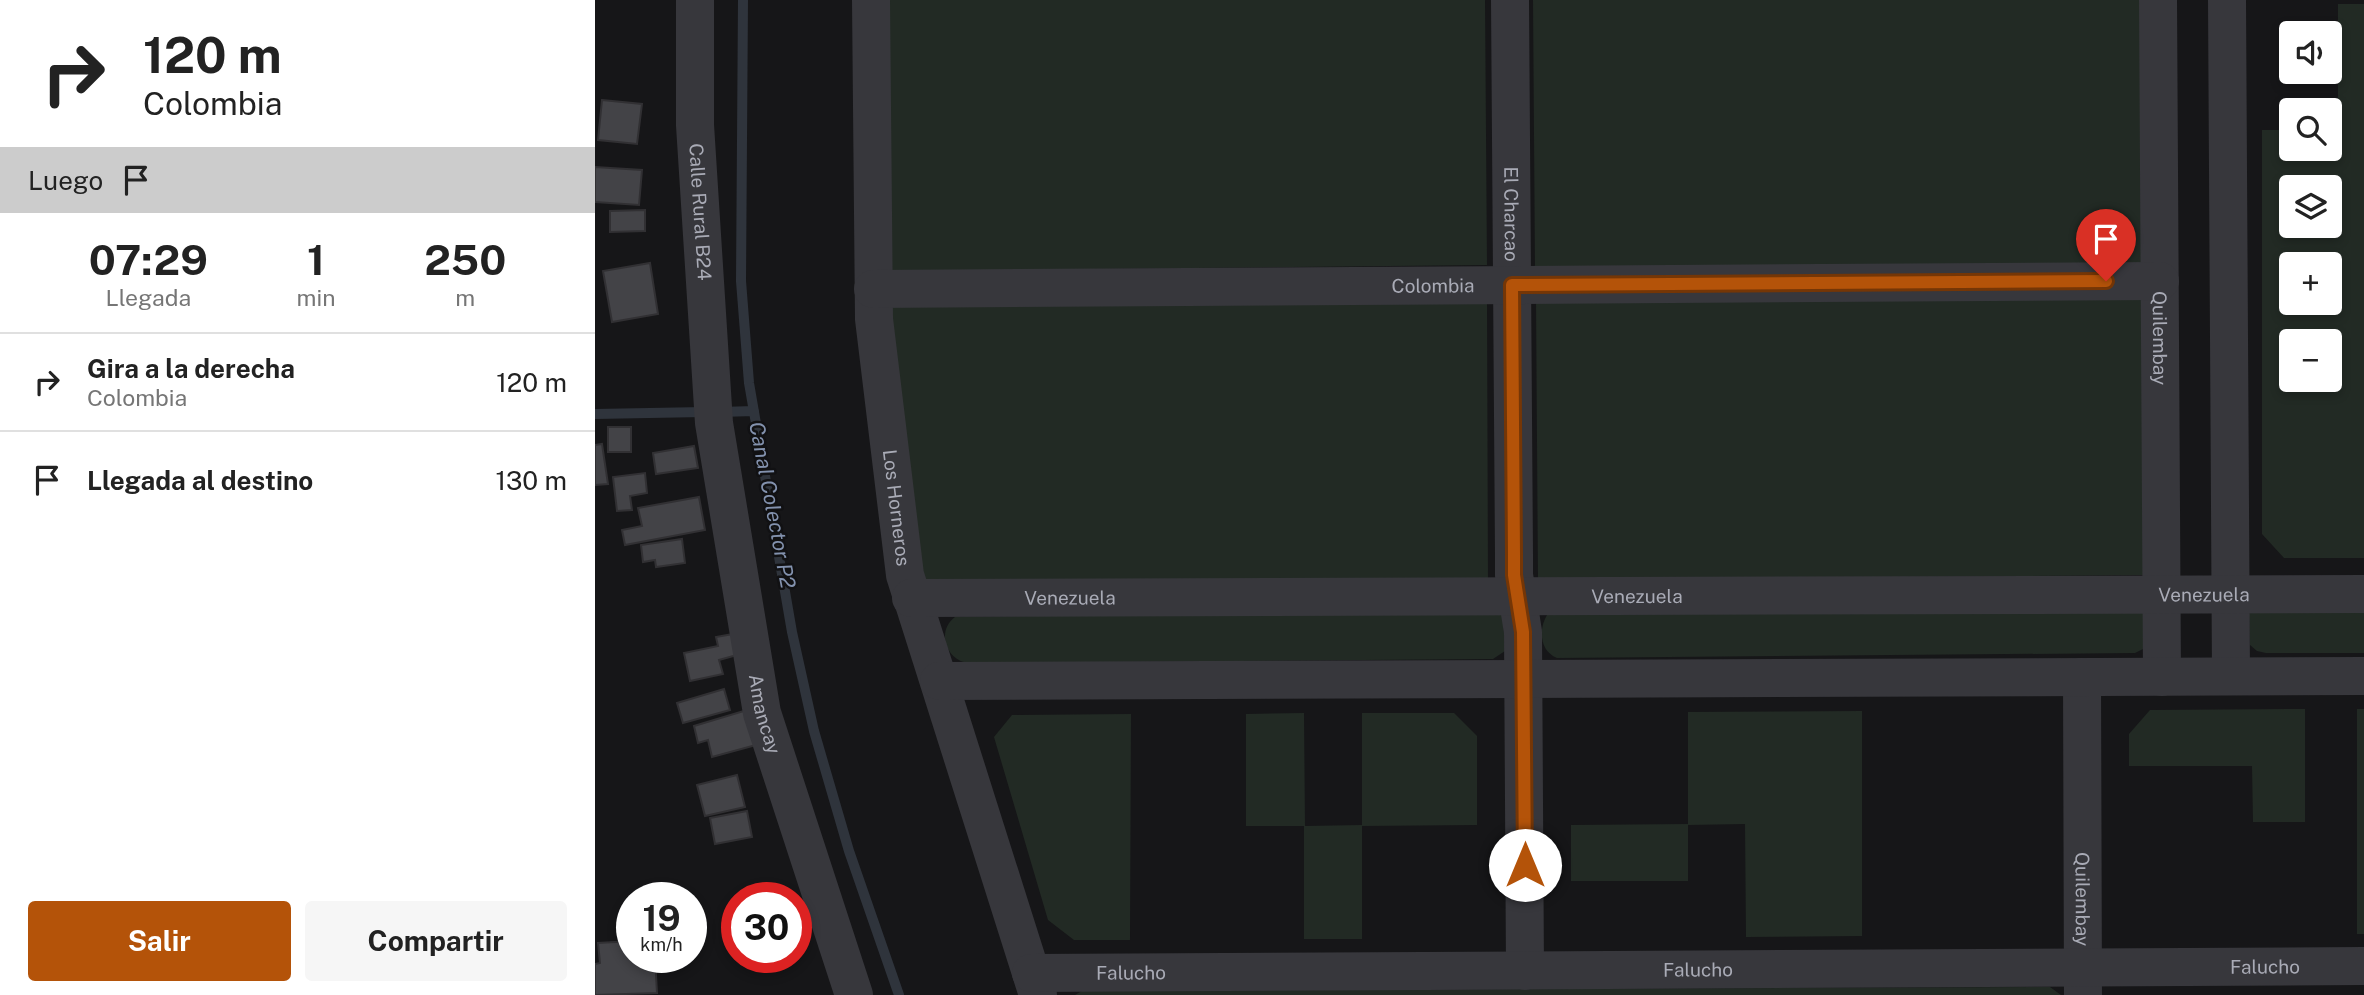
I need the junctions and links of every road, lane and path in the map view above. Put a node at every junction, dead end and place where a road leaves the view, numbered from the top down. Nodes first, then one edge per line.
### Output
1 (695, 0) edge
2 (871, 0) edge
3 (1510, 0) edge
4 (2158, 0) edge
5 (2227, 0) edge
6 (2160, 281) junction
7 (1512, 285) junction
8 (873, 289) junction
9 (715, 423) joint
10 (2162, 594) junction
11 (2230, 594) junction
12 (2364, 594) edge
13 (1518, 597) junction
14 (911, 598) junction
15 (2231, 676) junction
16 (2364, 676) edge
17 (2082, 677) junction
18 (2162, 677) junction
19 (1523, 679) junction
20 (939, 681) junction
21 (2364, 966) edge
22 (1525, 971) junction
23 (2083, 981) edge
24 (1035, 984) edge
25 (854, 995) edge

1 - 9 street, Calle Rural B24
2 - 8 street, Los Horneros
3 - 7 street, El Charcao
4 - 6 street, Quilembay
5 - 11 street
6 - 7 street, Colombia
6 - 10 street, Quilembay
7 - 8 street, Colombia
7 - 13 street, El Charcao
8 - 14 street, Los Horneros
9 - 25 street, Amancay
10 - 11 street, Venezuela
10 - 13 street, Venezuela
10 - 18 street, Quilembay
11 - 12 street, Venezuela
11 - 15 street
13 - 14 street, Venezuela
13 - 19 street, El Charcao
14 - 20 street, Los Horneros
15 - 16 street
15 - 18 street
17 - 18 street
17 - 19 street
17 - 23 street, Quilembay
19 - 20 street
19 - 22 street, El Charcao
20 - 24 street, Los Horneros
21 - 23 street, Falucho
22 - 23 street, Falucho
22 - 24 street, Falucho

